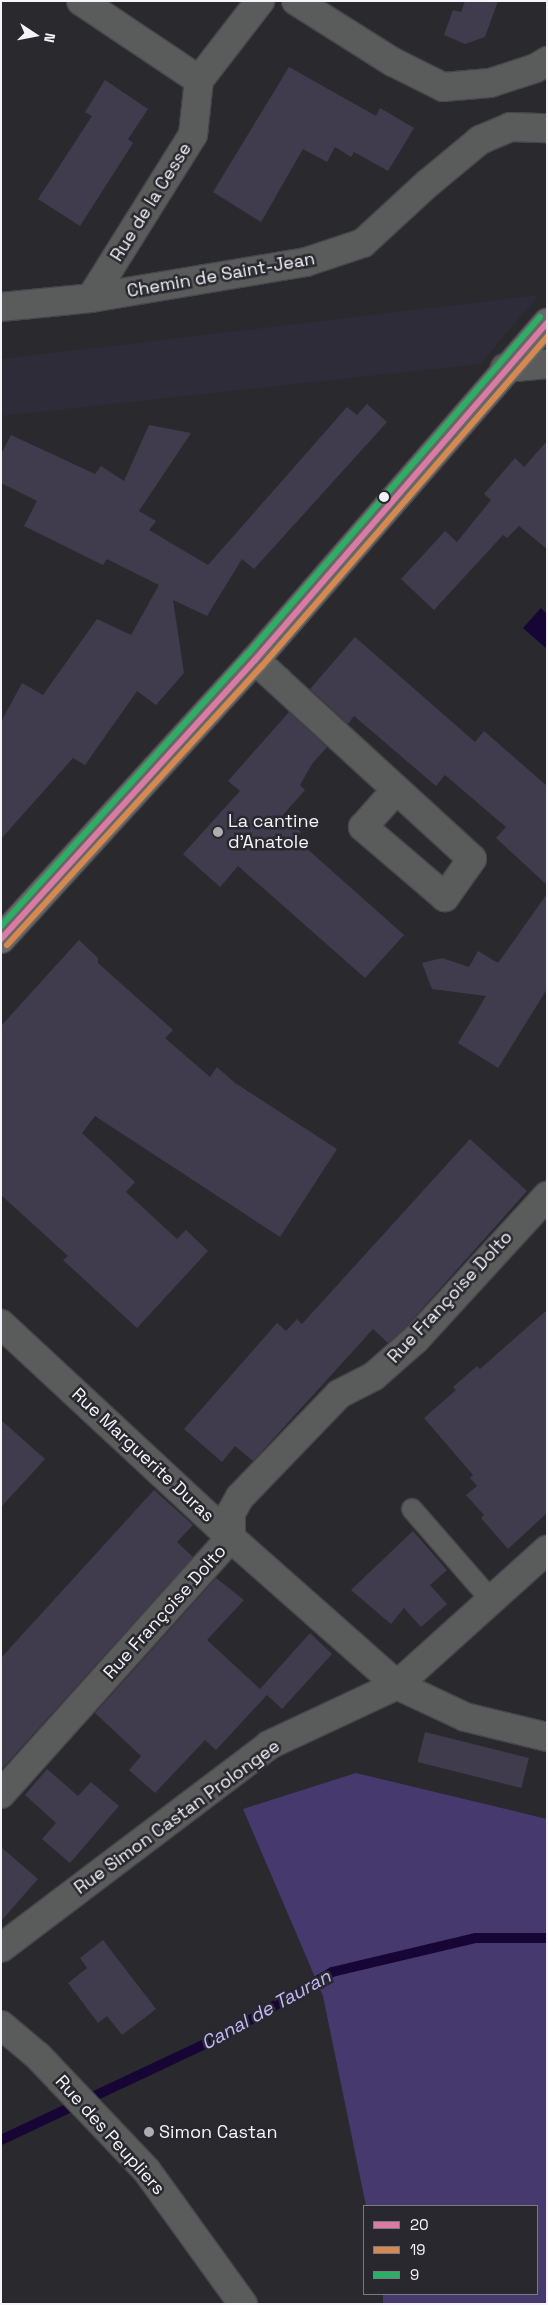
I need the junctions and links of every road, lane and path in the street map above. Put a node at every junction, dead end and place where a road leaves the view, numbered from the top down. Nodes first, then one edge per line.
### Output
1 (81, 1) edge
2 (260, 1) edge
3 (296, 1) edge
4 (547, 61) edge
5 (199, 80) junction
6 (547, 128) edge
7 (91, 298) junction
8 (1, 307) edge
9 (547, 323) edge
10 (547, 364) edge
11 (505, 368) junction
12 (255, 660) junction
13 (396, 790) dead end
14 (1, 939) edge
15 (547, 1196) edge
16 (1, 1324) edge
17 (412, 1509) dead end
18 (231, 1538) junction
19 (547, 1550) edge
20 (491, 1600) junction
21 (397, 1685) junction
22 (547, 1738) edge
23 (1, 1794) edge
24 (1, 1948) edge
25 (1, 2025) edge
26 (243, 2304) edge

1 - 5 street
2 - 5 street
3 - 4 street
5 - 7 street, Rue de la Cesse
6 - 7 street, Chemin de Saint-Jean
7 - 8 street, Chemin de Saint-Jean
9 - 11 main road
10 - 11 street
11 - 12 main road
12 - 13 street
12 - 14 main road
15 - 18 street, Rue Françoise Dolto
16 - 18 street, Rue Marguerite Duras
17 - 20 lane
18 - 21 street, Rue Marguerite Duras
18 - 23 street, Rue Françoise Dolto
19 - 20 street, Rue Simon Castan Prolongee
20 - 21 street, Rue Simon Castan Prolongee
21 - 22 street, Rue Marguerite Duras
21 - 24 street, Rue Simon Castan Prolongee
25 - 26 street, Rue des Peupliers

